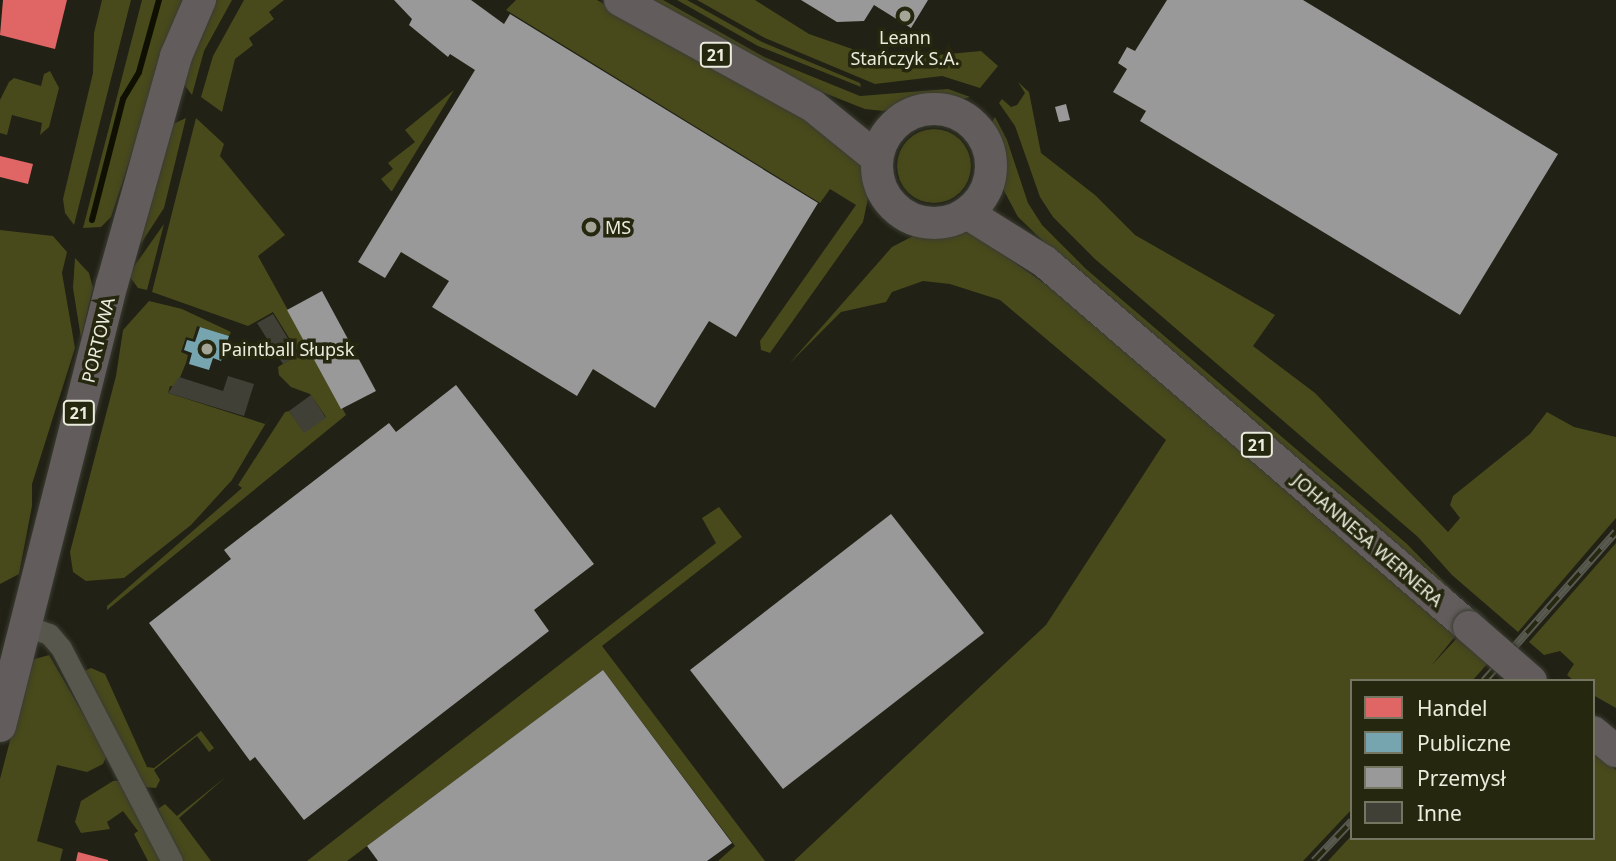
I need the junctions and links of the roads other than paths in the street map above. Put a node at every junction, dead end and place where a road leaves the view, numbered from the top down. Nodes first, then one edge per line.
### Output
1 (200, 0) edge
2 (620, 0) edge
3 (813, 106) junction
4 (891, 128) junction
5 (877, 158) junction
6 (976, 202) junction
7 (26, 626) junction
8 (1529, 679) edge
9 (0, 726) edge
10 (1595, 735) edge
11 (1616, 751) edge
12 (172, 861) edge

1 - 7 main road, PORTOWA / 21
2 - 3 main road, 21
3 - 4 main road, 21
3 - 5 main road, 21
4 - 5 main road
4 - 6 main road
5 - 6 main road
6 - 8 main road, JOHANNESA WERNERA / 21, bridge
7 - 9 main road, PORTOWA / 21
7 - 12 street
10 - 11 main road

